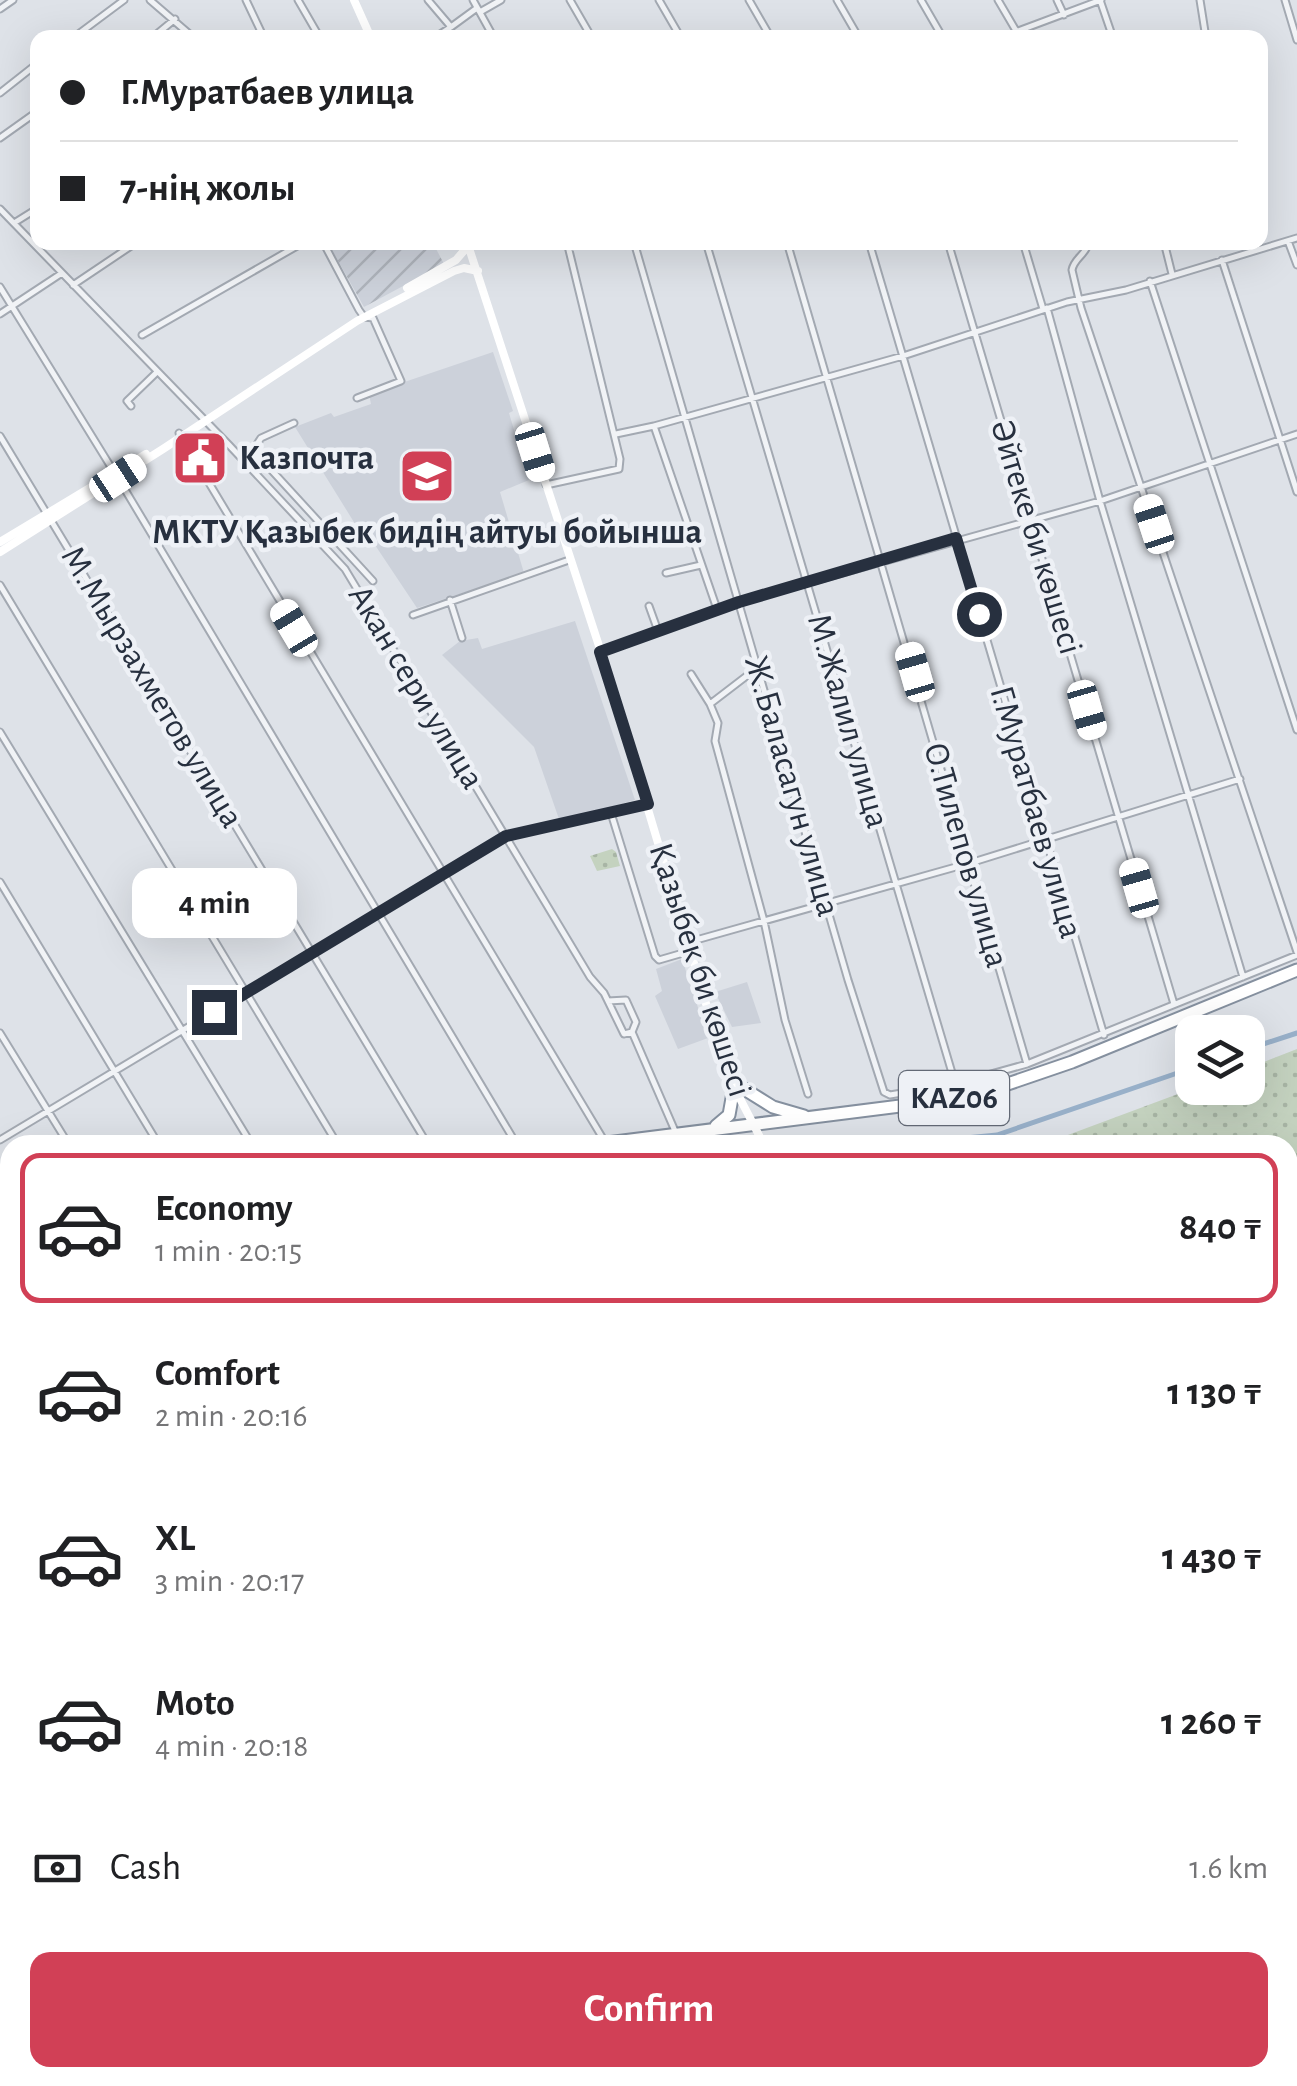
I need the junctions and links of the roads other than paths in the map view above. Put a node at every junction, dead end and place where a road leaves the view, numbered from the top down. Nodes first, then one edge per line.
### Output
1 (13, 0) edge
2 (124, 0) edge
3 (150, 0) edge
4 (246, 0) edge
5 (298, 0) edge
6 (354, 0) edge
7 (428, 0) edge
8 (474, 0) edge
9 (501, 0) edge
10 (570, 0) edge
11 (659, 0) edge
12 (749, 0) edge
13 (838, 0) edge
14 (922, 0) edge
15 (998, 0) edge
16 (1057, 0) edge
17 (1100, 0) edge
18 (1200, 0) edge
19 (1288, 1) edge
20 (0, 10) edge
21 (478, 10) junction
22 (1064, 14) junction
23 (176, 19) junction
24 (452, 27) junction
25 (83, 30) edge
26 (162, 30) edge
27 (186, 30) edge
28 (260, 30) edge
29 (315, 30) edge
30 (367, 30) edge
31 (447, 30) edge
32 (489, 30) edge
33 (587, 30) edge
34 (676, 30) edge
35 (766, 30) edge
36 (855, 30) edge
37 (939, 30) edge
38 (1017, 30) edge
39 (1021, 30) edge
40 (1110, 30) edge
41 (1205, 30) edge
42 (1297, 40) edge
43 (30, 69) edge
44 (0, 93) edge
45 (30, 117) edge
46 (0, 138) edge
47 (0, 209) edge
48 (30, 213) edge
49 (14, 223) junction
50 (1297, 238) edge
51 (30, 240) edge
52 (1288, 242) junction
53 (1268, 247) edge
54 (40, 250) edge
55 (125, 250) edge
56 (290, 250) edge
57 (326, 250) edge
58 (464, 250) edge
59 (470, 250) edge
60 (569, 250) edge
61 (636, 250) edge
62 (708, 250) edge
63 (789, 250) edge
64 (871, 250) edge
65 (951, 250) edge
66 (1025, 250) edge
67 (1088, 250) edge
68 (1166, 250) edge
69 (1254, 250) edge
70 (1246, 252) joint
71 (1222, 260) junction
72 (1297, 265) edge
73 (478, 272) junction
74 (62, 273) junction
75 (1172, 275) junction
76 (1150, 282) junction
77 (73, 285) junction
78 (0, 287) edge
79 (1080, 300) junction
80 (12, 306) junction
81 (1045, 309) junction
82 (0, 314) edge
83 (363, 315) junction
84 (976, 331) junction
85 (142, 335) dead end
86 (903, 356) junction
87 (156, 372) junction
88 (827, 378) junction
89 (357, 398) dead end
90 (753, 398) junction
91 (131, 406) dead end
92 (686, 419) junction
93 (202, 420) junction
94 (294, 422) dead end
95 (654, 426) junction
96 (616, 434) junction
97 (1297, 434) edge
98 (180, 435) junction
99 (0, 436) edge
100 (1281, 440) junction
101 (253, 450) junction
102 (240, 456) junction
103 (1210, 464) junction
104 (116, 476) junction
105 (546, 486) junction
106 (1142, 488) junction
107 (1297, 492) edge
108 (1100, 501) junction
109 (49, 517) junction
110 (1029, 519) junction
111 (956, 538) junction
112 (0, 542) edge
113 (0, 552) edge
114 (569, 560) junction
115 (882, 560) junction
116 (701, 565) junction
117 (666, 573) dead end
118 (373, 581) dead end
119 (807, 582) junction
120 (0, 585) edge
121 (450, 600) junction
122 (739, 602) junction
123 (650, 606) dead end
124 (717, 610) junction
125 (413, 615) dead end
126 (658, 631) junction
127 (462, 638) dead end
128 (600, 652) junction
129 (757, 668) junction
130 (691, 674) dead end
131 (710, 704) junction
132 (1297, 730) edge
133 (0, 732) edge
134 (1240, 779) junction
135 (1188, 796) junction
136 (648, 804) junction
137 (610, 814) junction
138 (1118, 817) junction
139 (506, 836) junction
140 (1045, 840) junction
141 (970, 863) junction
142 (444, 873) junction
143 (0, 882) edge
144 (896, 884) junction
145 (827, 903) junction
146 (380, 912) junction
147 (764, 921) junction
148 (690, 946) junction
149 (313, 953) junction
150 (1297, 954) edge
151 (1297, 974) edge
152 (1243, 977) junction
153 (247, 993) junction
154 (608, 1001) junction
155 (1174, 1004) junction
156 (182, 1031) junction
157 (632, 1032) junction
158 (0, 1033) edge
159 (1104, 1036) junction
160 (1027, 1064) junction
161 (116, 1071) junction
162 (734, 1084) junction
163 (955, 1084) junction
164 (808, 1094) dead end
165 (49, 1112) junction
166 (808, 1117) junction
167 (713, 1128) junction
168 (754, 1128) junction
169 (676, 1134) junction
170 (9, 1135) edge
171 (63, 1135) edge
172 (153, 1135) edge
173 (246, 1135) edge
174 (332, 1135) edge
175 (422, 1135) edge
176 (511, 1135) edge
177 (601, 1135) edge
178 (668, 1135) edge
179 (706, 1135) edge
180 (758, 1135) edge

1 - 20 street
2 - 25 street
3 - 23 street
4 - 28 street
5 - 29 street
6 - 30 main road
7 - 24 street
8 - 21 street
9 - 21 street
10 - 33 street
11 - 34 street
12 - 35 street
13 - 36 street
14 - 37 street
15 - 38 street
16 - 22 street
17 - 22 street
17 - 40 street
18 - 41 street
19 - 42 street
21 - 24 street
21 - 32 street
22 - 39 street
23 - 26 street
23 - 27 street
24 - 31 street
43 - 44 street
45 - 46 street
47 - 49 street, Акан сери улица
48 - 49 street
49 - 51 street, Акан сери улица
50 - 52 street
52 - 53 street
52 - 72 street
54 - 74 street, Акан сери улица
55 - 77 street
56 - 85 street
57 - 83 street
58 - 83 main road
59 - 73 main road, Қазыбек би көшесі
60 - 96 street
61 - 92 street, Ж.Баласагун улица
62 - 90 street, М.Жалил улица
63 - 88 street, О.Тилепов улица
64 - 86 street, Г.Муратбаев улица
65 - 84 street, Әйтеке би көшесі
66 - 81 street
67 - 79 street
68 - 75 street
69 - 70 street
70 - 71 street
71 - 75 street
71 - 100 street
73 - 83 main road
73 - 105 main road, Қазыбек би көшесі
74 - 77 street, Акан сери улица
74 - 80 street
75 - 76 street
76 - 79 street
76 - 103 street
77 - 87 street, Акан сери улица
78 - 80 street
79 - 81 street
79 - 106 street
80 - 82 street
80 - 104 street
81 - 84 street
81 - 108 street
83 - 89 street
83 - 93 main road
84 - 86 street
84 - 110 street, Әйтеке би көшесі
86 - 88 street
86 - 111 street, Г.Муратбаев улица
87 - 91 street
87 - 93 street, Акан сери улица
88 - 90 street
88 - 115 street, О.Тилепов улица
90 - 92 street
90 - 119 street, М.Жалил улица
92 - 95 street
92 - 122 street, Ж.Баласагун улица
93 - 98 main road
93 - 102 street, Акан сери улица
94 - 101 street
95 - 96 street
95 - 116 street
96 - 105 street
97 - 100 street
98 - 104 main road
98 - 142 street
99 - 109 street, М.Мырзахметов улица
100 - 103 street
100 - 107 street
101 - 102 street
101 - 118 street
102 - 139 street, Акан сери улица
103 - 106 street
103 - 132 street
104 - 109 main road
104 - 146 street
105 - 114 main road, Қазыбек би көшесі
106 - 108 street
106 - 134 street
108 - 110 street
108 - 135 street
109 - 112 main road
109 - 113 main road
109 - 149 street, М.Мырзахметов улица
110 - 111 street
110 - 138 street, Әйтеке би көшесі
111 - 115 street
111 - 140 street, Г.Муратбаев улица
114 - 121 street
114 - 128 main road, Қазыбек би көшесі
115 - 119 street
115 - 141 street, О.Тилепов улица
116 - 117 street
116 - 124 street
119 - 122 street
119 - 144 street, М.Жалил улица
120 - 153 street
121 - 125 street
121 - 127 street
122 - 124 street
122 - 129 street, Ж.Баласагун улица
123 - 126 street
124 - 126 street
126 - 128 street
128 - 136 main road, Қазыбек би көшесі
129 - 131 street
129 - 145 street, Ж.Баласагун улица
130 - 131 street
131 - 147 street
133 - 156 street
134 - 135 street
134 - 150 street
135 - 138 street
135 - 152 street
136 - 137 street
136 - 148 main road, Қазыбек би көшесі
137 - 139 street
137 - 148 street
138 - 140 street
138 - 155 street, Әйтеке би көшесі
139 - 142 street
139 - 154 street, Акан сери улица
140 - 141 street
140 - 159 street, Г.Муратбаев улица
141 - 144 street
141 - 160 street, О.Тилепов улица
142 - 146 street
142 - 177 street
143 - 161 street
144 - 145 street
144 - 163 street, М.Жалил улица
145 - 147 street
145 - 163 street, Ж.Баласагун улица
146 - 149 street
146 - 176 street
147 - 148 street
147 - 164 street
148 - 162 main road, Қазыбек би көшесі
149 - 153 street
149 - 175 street, М.Мырзахметов улица
150 - 152 street
151 - 166 highway, KАZ06
151 - 168 highway, KАZ06
152 - 155 street
153 - 156 street
153 - 174 street
154 - 157 street, Акан сери улица
154 - 157 street, Акан сери улица
155 - 159 street
156 - 161 street
156 - 173 street
157 - 169 street, Акан сери улица
158 - 165 street
159 - 160 street
160 - 163 street
161 - 165 street
161 - 172 street
162 - 166 highway
162 - 167 highway
162 - 168 main road, Қазыбек би көшесі
165 - 170 street
165 - 171 street
166 - 168 highway, KАZ06
167 - 168 highway, KАZ06
167 - 169 highway, KАZ06
168 - 179 highway, KАZ06
168 - 180 main road, Қазыбек би көшесі
169 - 178 highway, KАZ06

